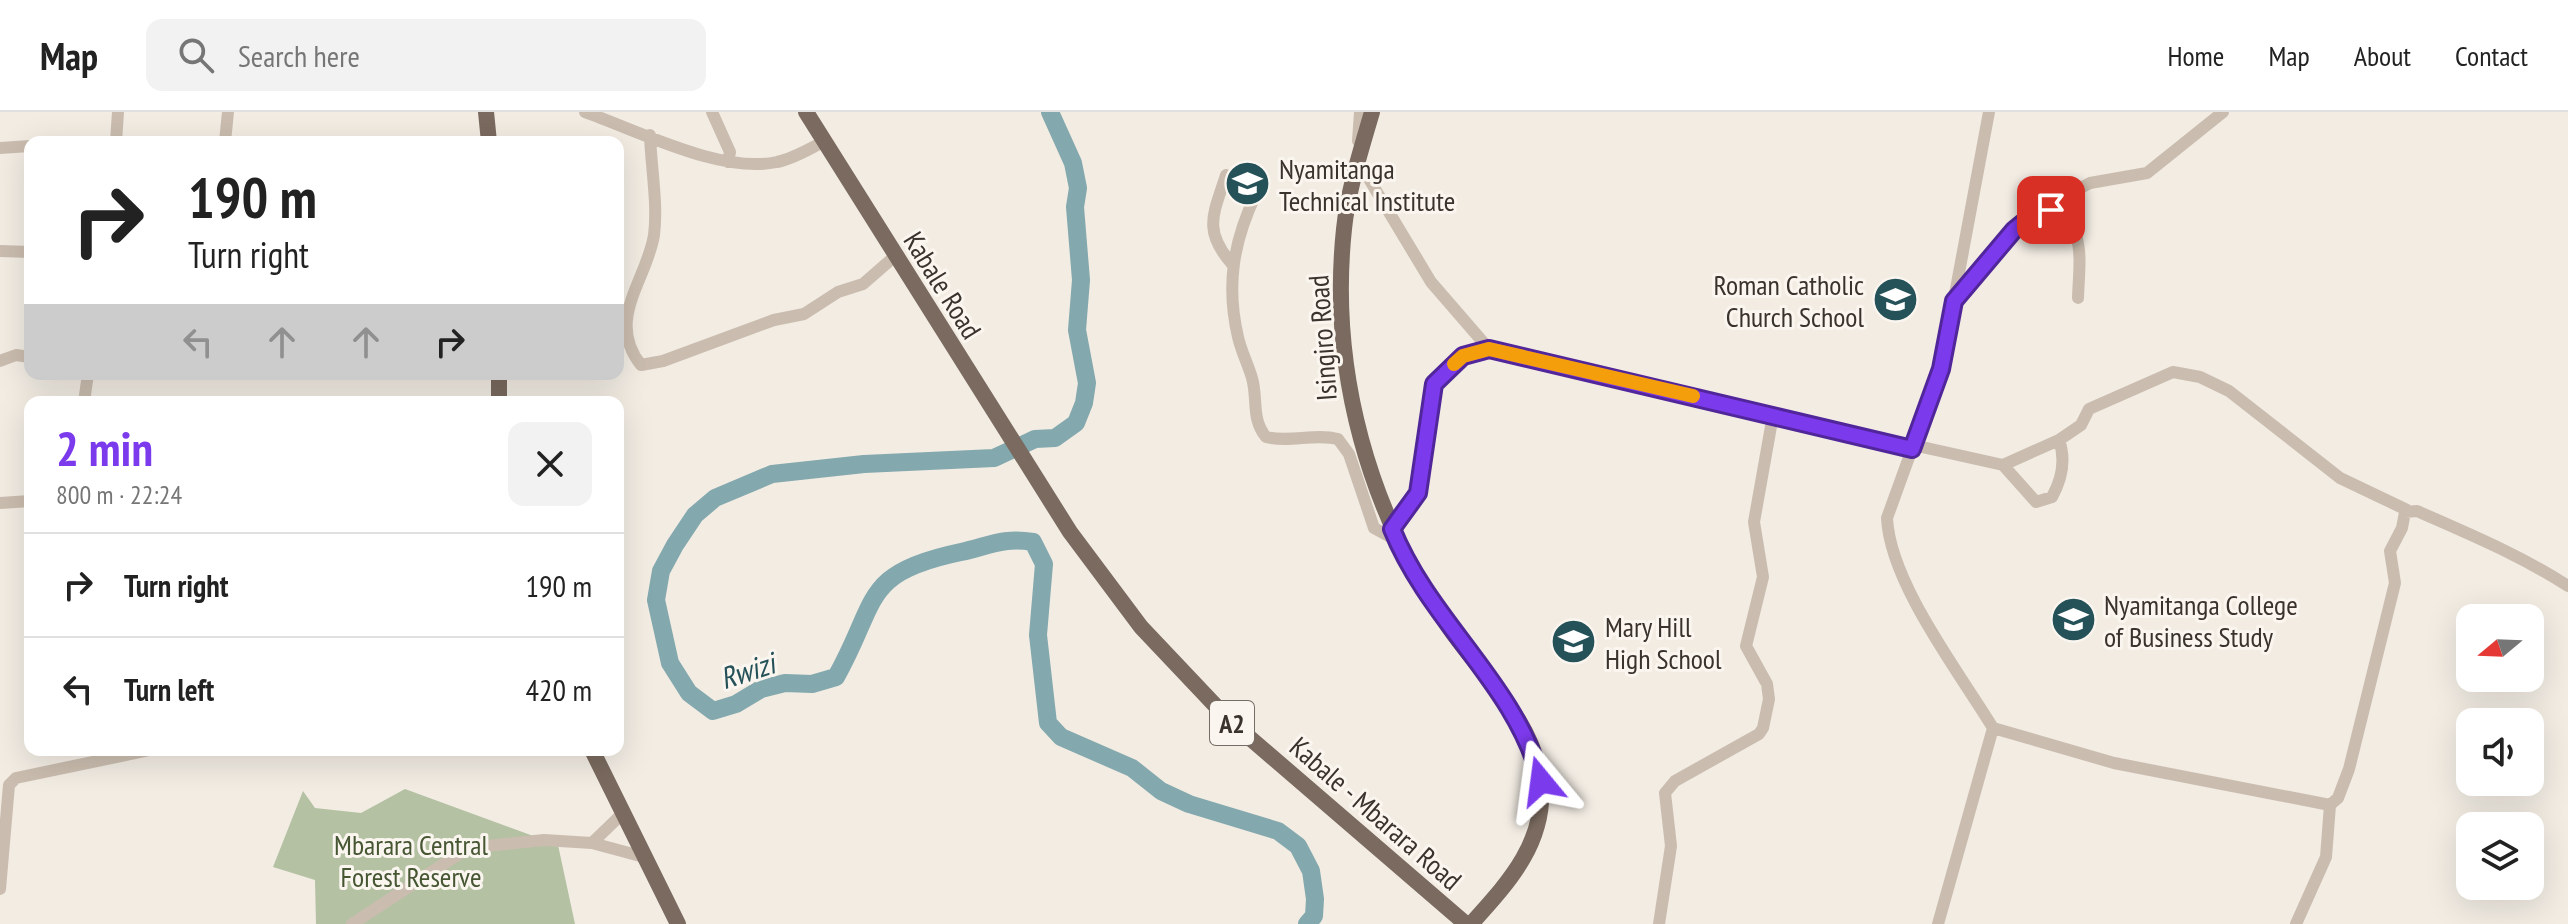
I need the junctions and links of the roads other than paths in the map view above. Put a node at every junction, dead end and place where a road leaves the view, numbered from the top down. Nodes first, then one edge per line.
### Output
1 (118, 112) edge
2 (228, 112) edge
3 (486, 112) edge
4 (585, 112) edge
5 (712, 112) edge
6 (806, 112) edge
7 (1360, 112) edge
8 (1372, 112) edge
9 (1989, 112) edge
10 (2223, 112) edge
11 (650, 135) junction
12 (116, 136) edge
13 (226, 136) edge
14 (488, 136) edge
15 (823, 142) junction
16 (24, 146) edge
17 (0, 148) edge
18 (728, 162) junction
19 (1357, 163) junction
20 (1226, 175) dead end
21 (1256, 194) dead end
22 (2040, 209) junction
23 (0, 251) edge
24 (24, 252) edge
25 (894, 257) junction
26 (1232, 264) junction
27 (2078, 298) dead end
28 (1954, 301) junction
29 (1489, 349) junction
30 (24, 356) edge
31 (0, 361) edge
32 (1773, 415) junction
33 (2059, 440) junction
34 (1913, 447) junction
35 (2003, 465) junction
36 (1039, 484) joint
37 (24, 501) edge
38 (0, 503) edge
39 (2407, 510) junction
40 (1394, 534) junction
41 (2568, 586) edge
42 (1993, 728) junction
43 (121, 756) edge
44 (595, 756) edge
45 (2330, 805) junction
46 (623, 813) junction
47 (592, 843) junction
48 (644, 857) junction
49 (0, 889) edge
50 (352, 924) edge
51 (678, 924) edge
52 (1468, 924) edge
53 (1659, 924) edge
54 (1938, 924) edge
55 (2296, 924) edge

1 - 12 street
2 - 13 street
3 - 14 main road
4 - 11 street
5 - 18 street
6 - 15 main road, Kabale Road / A2
7 - 19 street
8 - 19 main road, Isingiro Road
9 - 28 street
10 - 22 street
11 - 18 street
11 - 25 street
15 - 18 street
15 - 25 main road, Kabale Road / A2
16 - 17 street
19 - 29 street
19 - 40 main road, Isingiro Road
20 - 26 street
21 - 26 street
22 - 27 street
22 - 28 street
23 - 24 street
25 - 36 main road, Kabale Road / A2
26 - 40 street
28 - 34 street
29 - 32 street
29 - 40 street
30 - 31 street
32 - 34 street
32 - 53 street
33 - 35 street
33 - 35 street
33 - 39 street
34 - 35 street
34 - 42 street
36 - 52 main road, Kabale - Mbarara Road / A2
37 - 38 street
39 - 41 street
39 - 45 street
40 - 52 main road, Isingiro Road
42 - 45 street
42 - 54 street
43 - 49 street
44 - 46 main road
45 - 55 street
46 - 47 street
46 - 48 main road
47 - 48 street
47 - 50 street
48 - 51 main road

